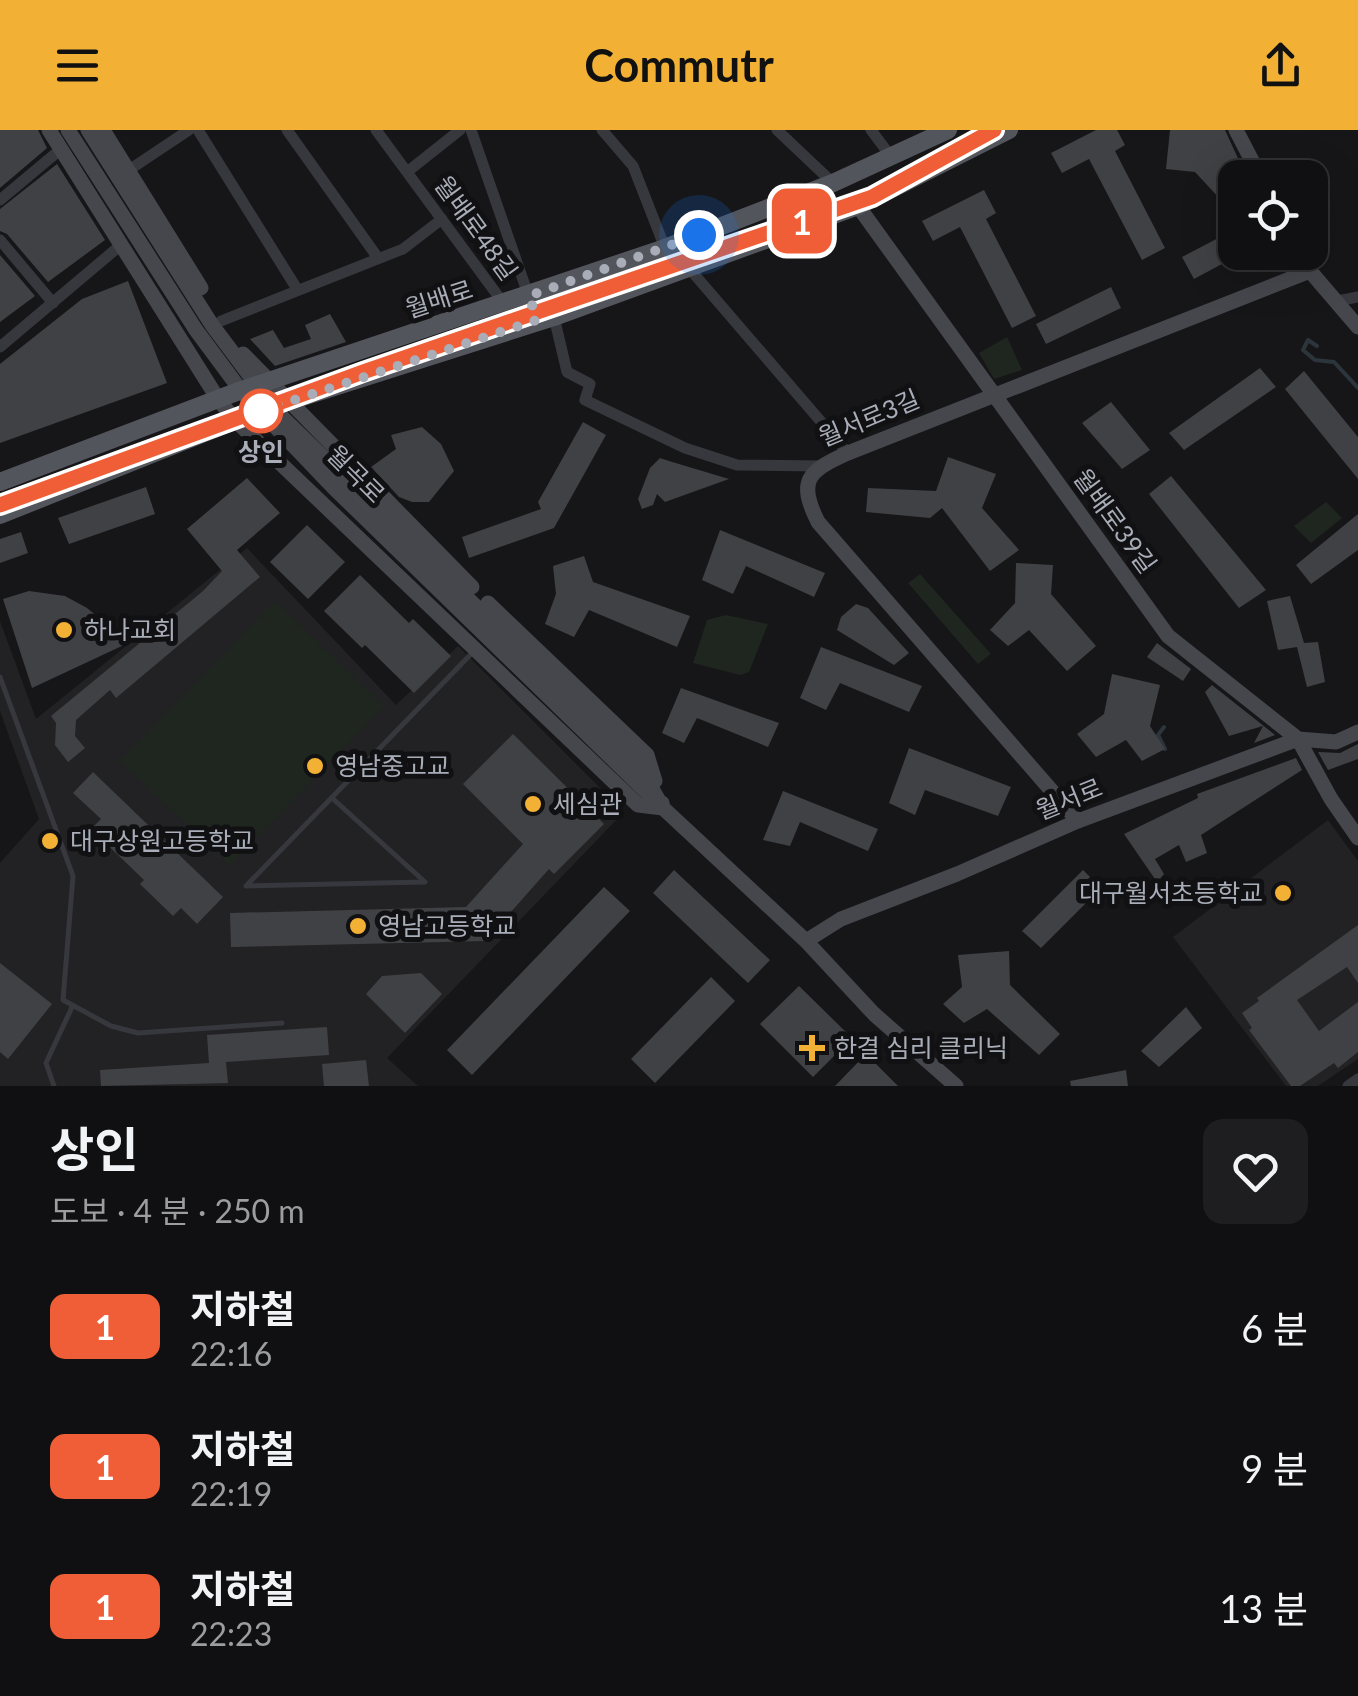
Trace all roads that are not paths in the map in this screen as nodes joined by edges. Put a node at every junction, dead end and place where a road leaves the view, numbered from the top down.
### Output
1 (49, 130) edge
2 (68, 130) edge
3 (88, 130) edge
4 (102, 130) edge
5 (189, 130) edge
6 (198, 130) edge
7 (287, 130) edge
8 (376, 130) edge
9 (460, 130) edge
10 (472, 130) edge
11 (602, 130) edge
12 (778, 130) edge
13 (871, 130) edge
14 (948, 130) edge
15 (1009, 130) edge
16 (1236, 130) edge
17 (61, 150) junction
18 (892, 158) junction
19 (1252, 160) edge
20 (129, 170) junction
21 (407, 172) junction
22 (834, 183) junction
23 (0, 200) edge
24 (858, 206) junction
25 (442, 219) junction
26 (0, 240) edge
27 (122, 244) junction
28 (665, 248) junction
29 (378, 258) junction
30 (688, 267) junction
31 (1310, 271) joint
32 (297, 290) junction
33 (529, 296) junction
34 (1358, 298) edge
35 (1337, 302) junction
36 (53, 303) junction
37 (504, 304) junction
38 (546, 318) junction
39 (221, 321) junction
40 (1358, 327) edge
41 (0, 347) edge
42 (268, 382) junction
43 (991, 395) junction
44 (218, 399) junction
45 (287, 402) junction
46 (235, 420) junction
47 (848, 453) junction
48 (818, 466) junction
49 (0, 482) edge
50 (0, 515) edge
51 (485, 625) junction
52 (476, 649) junction
53 (0, 677) edge
54 (1358, 732) edge
55 (1298, 739) junction
56 (332, 798) junction
57 (664, 808) junction
58 (1078, 821) junction
59 (1358, 838) edge
60 (806, 941) junction
61 (74, 1005) junction
62 (282, 1023) dead end
63 (1358, 1080) edge
64 (54, 1086) edge
65 (956, 1086) edge
66 (1348, 1086) edge

1 - 17 main road
2 - 51 main road, 월곡로
3 - 51 main road, 월곡로
4 - 20 main road
5 - 20 street
6 - 32 street
7 - 29 street
8 - 21 street, 월배로48길
9 - 21 street
10 - 33 street
11 - 28 street
12 - 22 street
13 - 18 street
14 - 18 main road, 월배로
15 - 24 main road, 월배로
16 - 19 main road
17 - 23 street
17 - 27 main road
18 - 22 main road, 월배로
20 - 39 main road
21 - 25 street, 월배로48길
22 - 28 main road, 월배로
24 - 30 main road, 월배로
24 - 43 main road, 월배로39길
25 - 29 street
25 - 37 street, 월배로48길
26 - 36 street
27 - 36 street
27 - 44 main road
28 - 33 main road, 월배로
29 - 32 street
30 - 38 main road, 월배로
30 - 47 street
31 - 35 main road
31 - 43 main road, 월서로3길
32 - 39 street
33 - 37 main road, 월배로
33 - 38 street
34 - 35 street
35 - 40 main road
36 - 41 street
37 - 42 main road, 월배로
38 - 45 main road, 월배로
38 - 48 street
39 - 42 main road
42 - 44 main road, 월배로
42 - 45 main road
43 - 47 main road, 월서로3길
43 - 55 main road, 월배로39길
44 - 46 main road
44 - 49 main road, 월배로
45 - 46 main road, 월배로
45 - 57 main road
46 - 50 main road, 월배로
46 - 52 main road
47 - 48 main road, 월서로3길
48 - 58 main road, 월서로3길
51 - 57 main road, 월곡로
52 - 56 lane
52 - 57 main road
53 - 61 lane
54 - 55 main road, 월서로
55 - 58 main road, 월서로
55 - 59 main road, 월배로39길
56 - 56 lane
57 - 60 main road, 월곡로
58 - 60 main road, 월서로
60 - 65 main road, 월곡로
61 - 62 lane
61 - 64 lane
63 - 66 street

